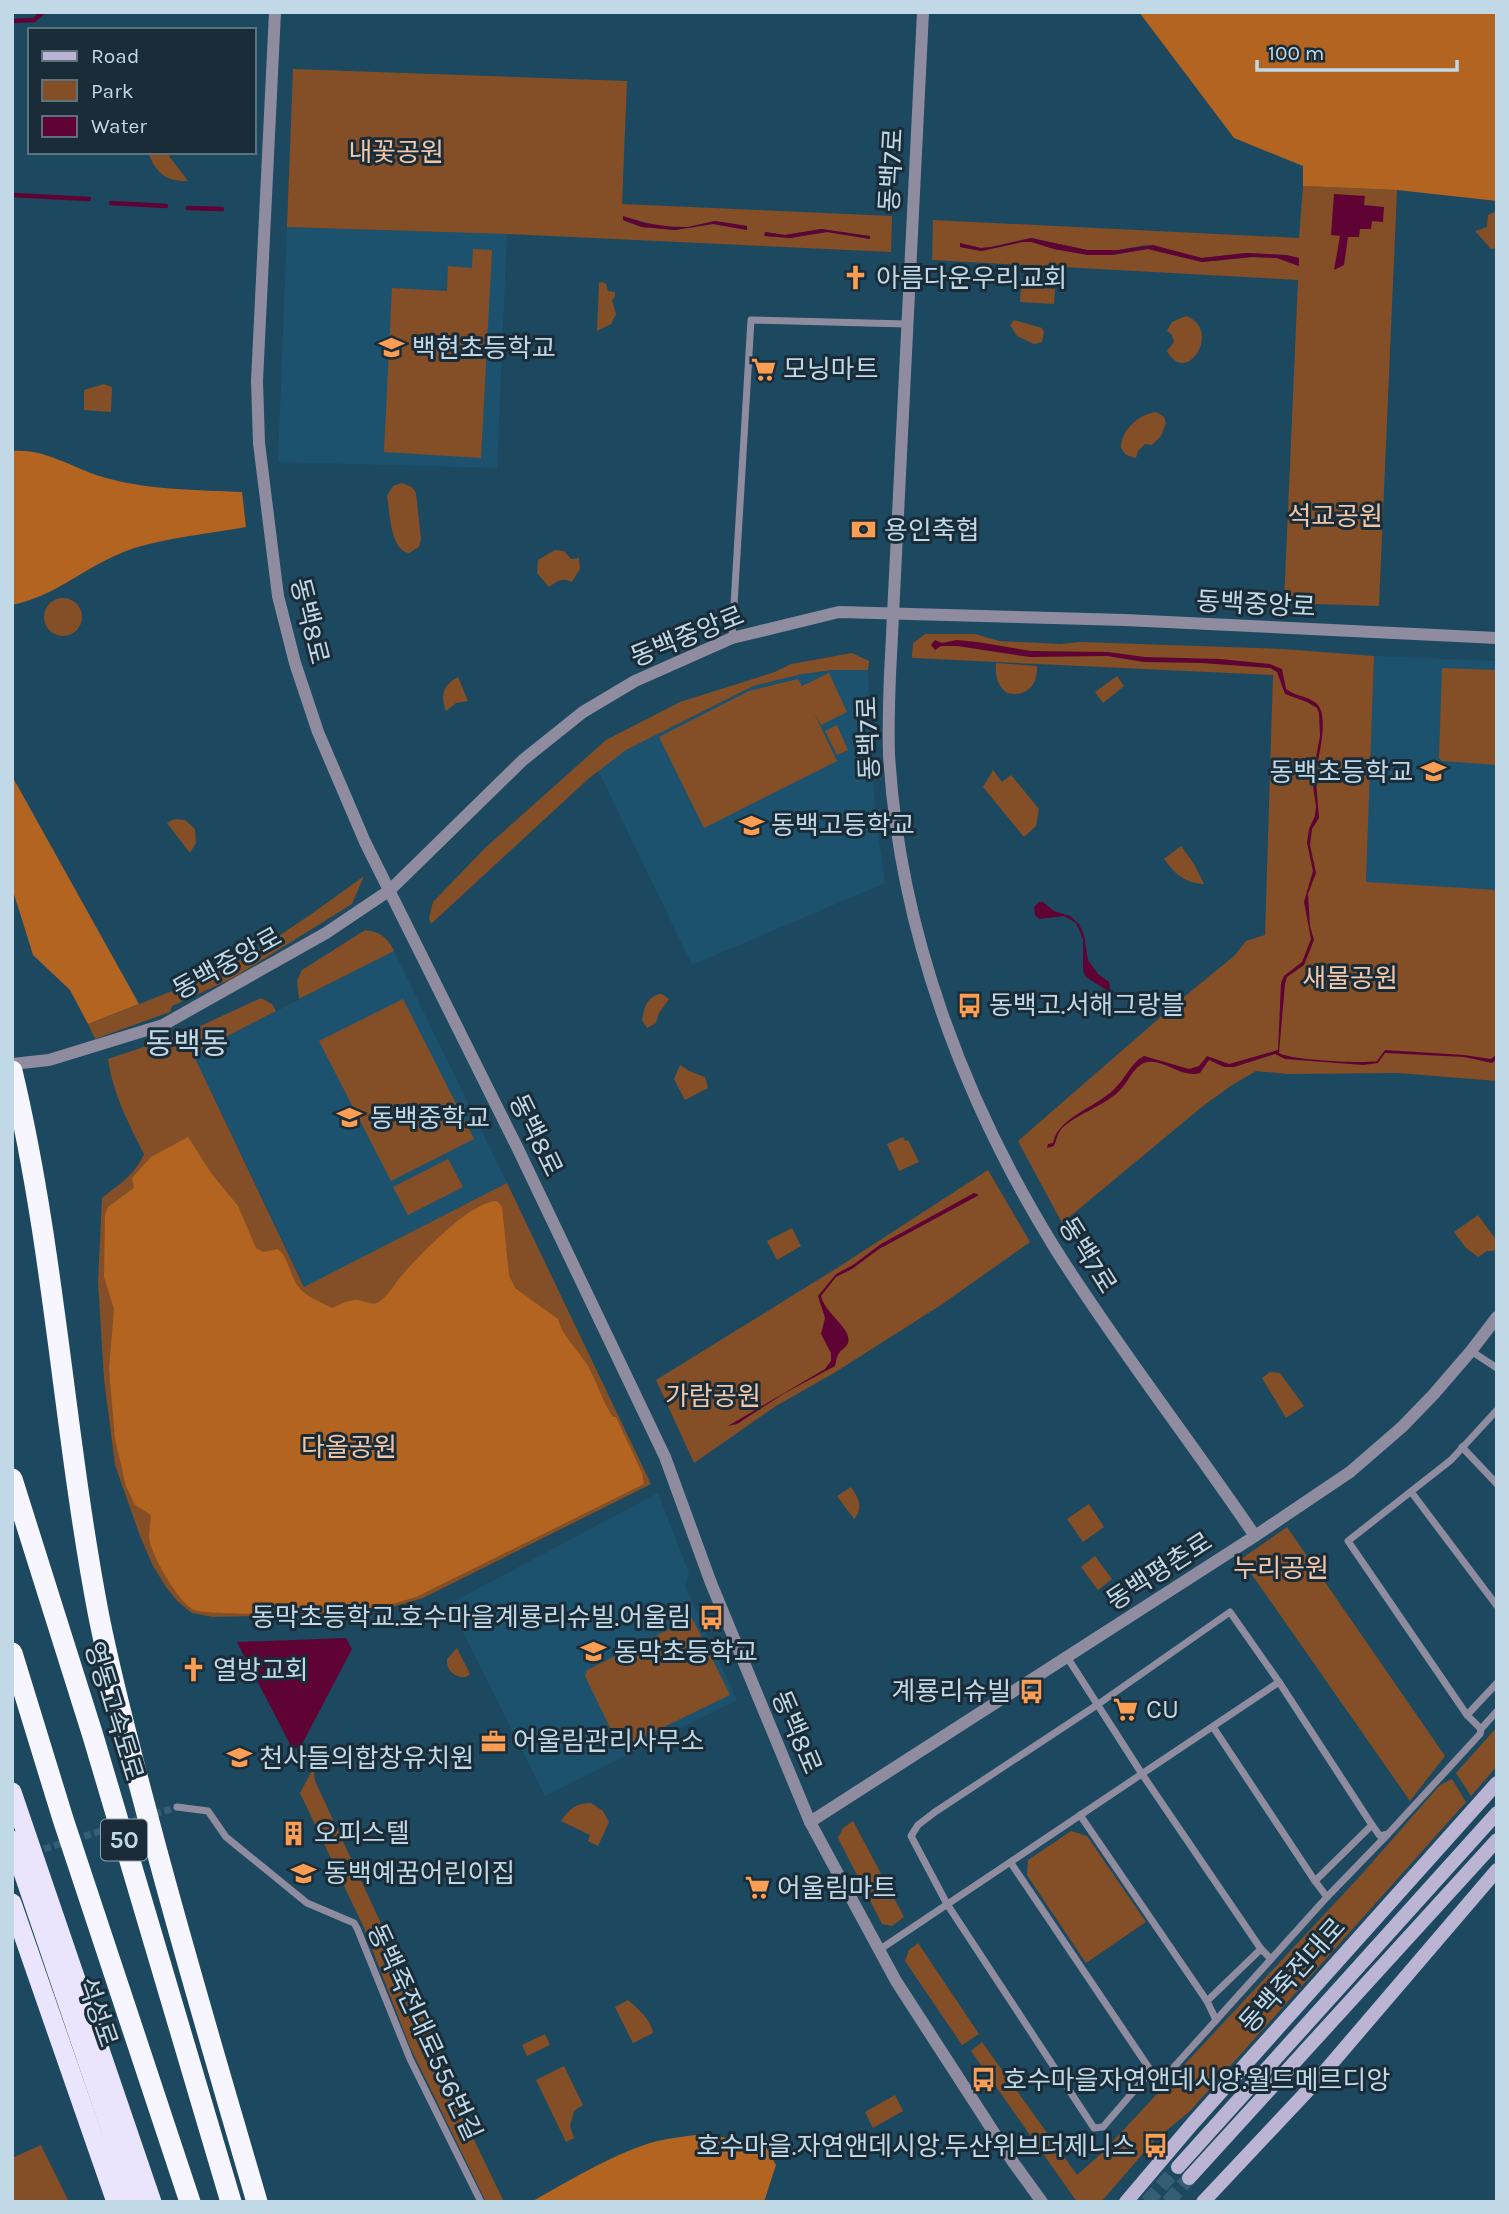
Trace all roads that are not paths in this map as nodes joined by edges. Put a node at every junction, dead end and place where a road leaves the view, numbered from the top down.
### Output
1 (275, 12) edge
2 (923, 12) edge
3 (906, 324) junction
4 (893, 614) junction
5 (732, 638) junction
6 (1497, 638) edge
7 (390, 890) junction
8 (12, 1064) edge
9 (12, 1071) edge
10 (1497, 1317) edge
11 (1471, 1351) junction
12 (1497, 1368) edge
13 (1497, 1410) edge
14 (1462, 1447) junction
15 (12, 1479) edge
16 (1497, 1484) edge
17 (1412, 1493) junction
18 (1255, 1536) junction
19 (1497, 1606) edge
20 (12, 1653) edge
21 (1067, 1657) junction
22 (1279, 1682) junction
23 (1497, 1683) edge
24 (1097, 1705) junction
25 (1497, 1711) edge
26 (1467, 1715) junction
27 (1213, 1727) junction
28 (1481, 1729) junction
29 (1142, 1774) junction
30 (1497, 1783) edge
31 (12, 1792) edge
32 (177, 1807) tunnel mouth
33 (1497, 1813) edge
34 (1080, 1815) junction
35 (810, 1822) junction
36 (1373, 1825) junction
37 (1388, 1834) junction
38 (12, 1840) edge
39 (1497, 1840) edge
40 (1011, 1863) junction
41 (1497, 1870) edge
42 (1315, 1881) junction
43 (1327, 1897) junction
44 (12, 1903) edge
45 (947, 1904) junction
46 (1261, 1949) junction
47 (878, 1951) junction
48 (1271, 1959) junction
49 (1207, 2001) junction
50 (1216, 2020) junction
51 (1151, 2071) junction
52 (1178, 2167) tunnel mouth
53 (1149, 2176) junction
54 (1189, 2179) tunnel mouth
55 (116, 2202) edge
56 (135, 2202) edge
57 (152, 2202) edge
58 (190, 2202) edge
59 (231, 2202) edge
60 (257, 2202) edge
61 (481, 2202) edge
62 (1042, 2202) edge
63 (1126, 2202) edge
64 (1143, 2202) edge
65 (1203, 2202) edge

1 - 7 street, 동백8로
2 - 3 street, 동백7로
3 - 4 street, 동백7로
3 - 5 street
4 - 5 street, 동백중앙로
4 - 6 street, 동백중앙로
4 - 18 street, 동백7로
5 - 7 street, 동백중앙로
7 - 8 street, 동백중앙로
7 - 35 street, 동백8로
9 - 60 highway
10 - 11 street, 동백평촌로
11 - 12 street
11 - 18 street, 동백평촌로
13 - 14 street
14 - 16 street
14 - 17 street
15 - 59 highway, 영동고속도로 / 50
17 - 19 street
17 - 26 street
18 - 21 street, 동백평촌로
20 - 58 highway, 50
21 - 24 street
21 - 35 street, 동백평촌로
22 - 24 street
22 - 27 street
22 - 36 street
23 - 26 street
24 - 29 street
24 - 45 street
25 - 28 street
26 - 28 street
27 - 29 street
27 - 42 street
28 - 37 street
29 - 34 street
29 - 46 street
30 - 53 main road, 동백죽전대로
31 - 57 highway
32 - 61 street, 동백죽전대로556번길
33 - 52 main road, 동백죽전대로
34 - 40 street
34 - 49 street
35 - 47 street, 동백8로
36 - 37 street
36 - 42 street
37 - 43 street
38 - 56 highway, 석성로
39 - 54 main road
40 - 45 street
40 - 51 street
41 - 65 main road
42 - 43 street
43 - 48 street
44 - 55 highway, 석성로
45 - 47 street
45 - 51 street
46 - 48 street
46 - 49 street
47 - 62 street, 동백8로
48 - 50 street
49 - 50 street
50 - 51 street
53 - 63 main road, 동백죽전대로
53 - 64 main road

